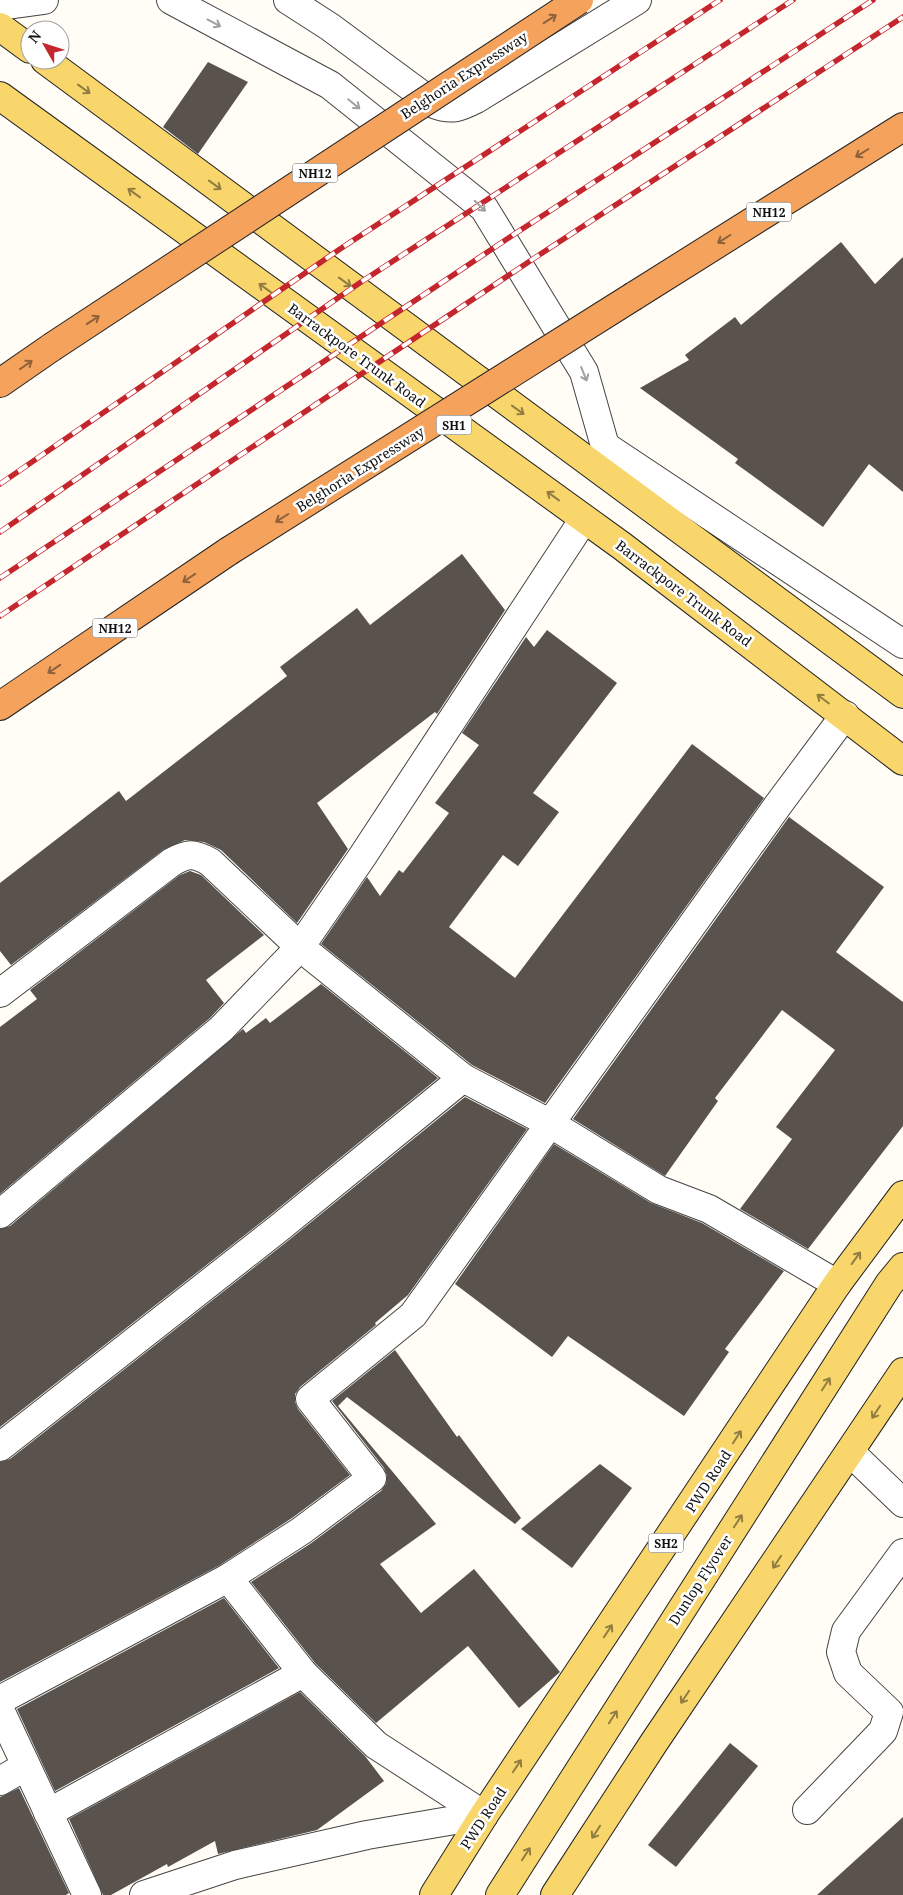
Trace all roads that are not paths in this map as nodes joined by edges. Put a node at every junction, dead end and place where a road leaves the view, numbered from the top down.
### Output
1 (44, 0) edge
2 (171, 0) edge
3 (288, 0) edge
4 (578, 0) edge
5 (637, 0) edge
6 (0, 6) edge
7 (0, 27) edge
8 (20, 42) edge
9 (59, 70) edge
10 (0, 96) edge
11 (903, 127) edge
12 (0, 383) edge
13 (584, 519) junction
14 (903, 644) edge
15 (903, 694) edge
16 (0, 706) edge
17 (844, 715) junction
18 (903, 761) edge
19 (300, 947) junction
20 (0, 993) edge
21 (463, 1078) junction
22 (551, 1124) junction
23 (903, 1195) edge
24 (0, 1214) edge
25 (903, 1267) edge
26 (837, 1284) junction
27 (903, 1372) edge
28 (0, 1447) edge
29 (850, 1452) junction
30 (903, 1503) edge
31 (903, 1553) edge
32 (228, 1578) junction
33 (303, 1672) junction
34 (0, 1700) edge
35 (0, 1710) edge
36 (26, 1766) junction
37 (0, 1781) edge
38 (807, 1810) dead end
39 (48, 1813) junction
40 (484, 1815) junction
41 (87, 1895) edge
42 (144, 1895) edge
43 (434, 1895) edge
44 (500, 1895) edge
45 (555, 1895) edge

1 - 6 street
2 -> 14 street
3 - 5 street
12 -> 4 highway, Belghoria Expressway / NH12, bridge
7 - 8 main road
9 -> 15 main road
13 -> 10 main road, Barrackpore Trunk Road / SH1
11 -> 16 highway, Belghoria Expressway / NH12, bridge
17 -> 13 main road, Barrackpore Trunk Road / SH1
13 - 19 street
17 - 18 main road, Barrackpore Trunk Road / SH1
17 - 22 street
19 - 20 street
19 - 21 street
19 - 24 street
21 - 22 street
21 - 28 street
22 - 26 street
22 - 32 street
26 -> 23 main road, PWD Road / SH2
44 -> 25 main road, Dunlop Flyover
40 -> 26 main road, PWD Road / SH2
27 -> 29 main road
29 - 30 street
29 -> 45 main road
31 - 38 street
32 - 33 street
32 - 34 street
33 - 39 street
33 - 40 street
35 - 36 street
36 - 37 street
36 - 39 street
39 - 41 street
40 - 42 street
40 - 43 main road, PWD Road / SH2

